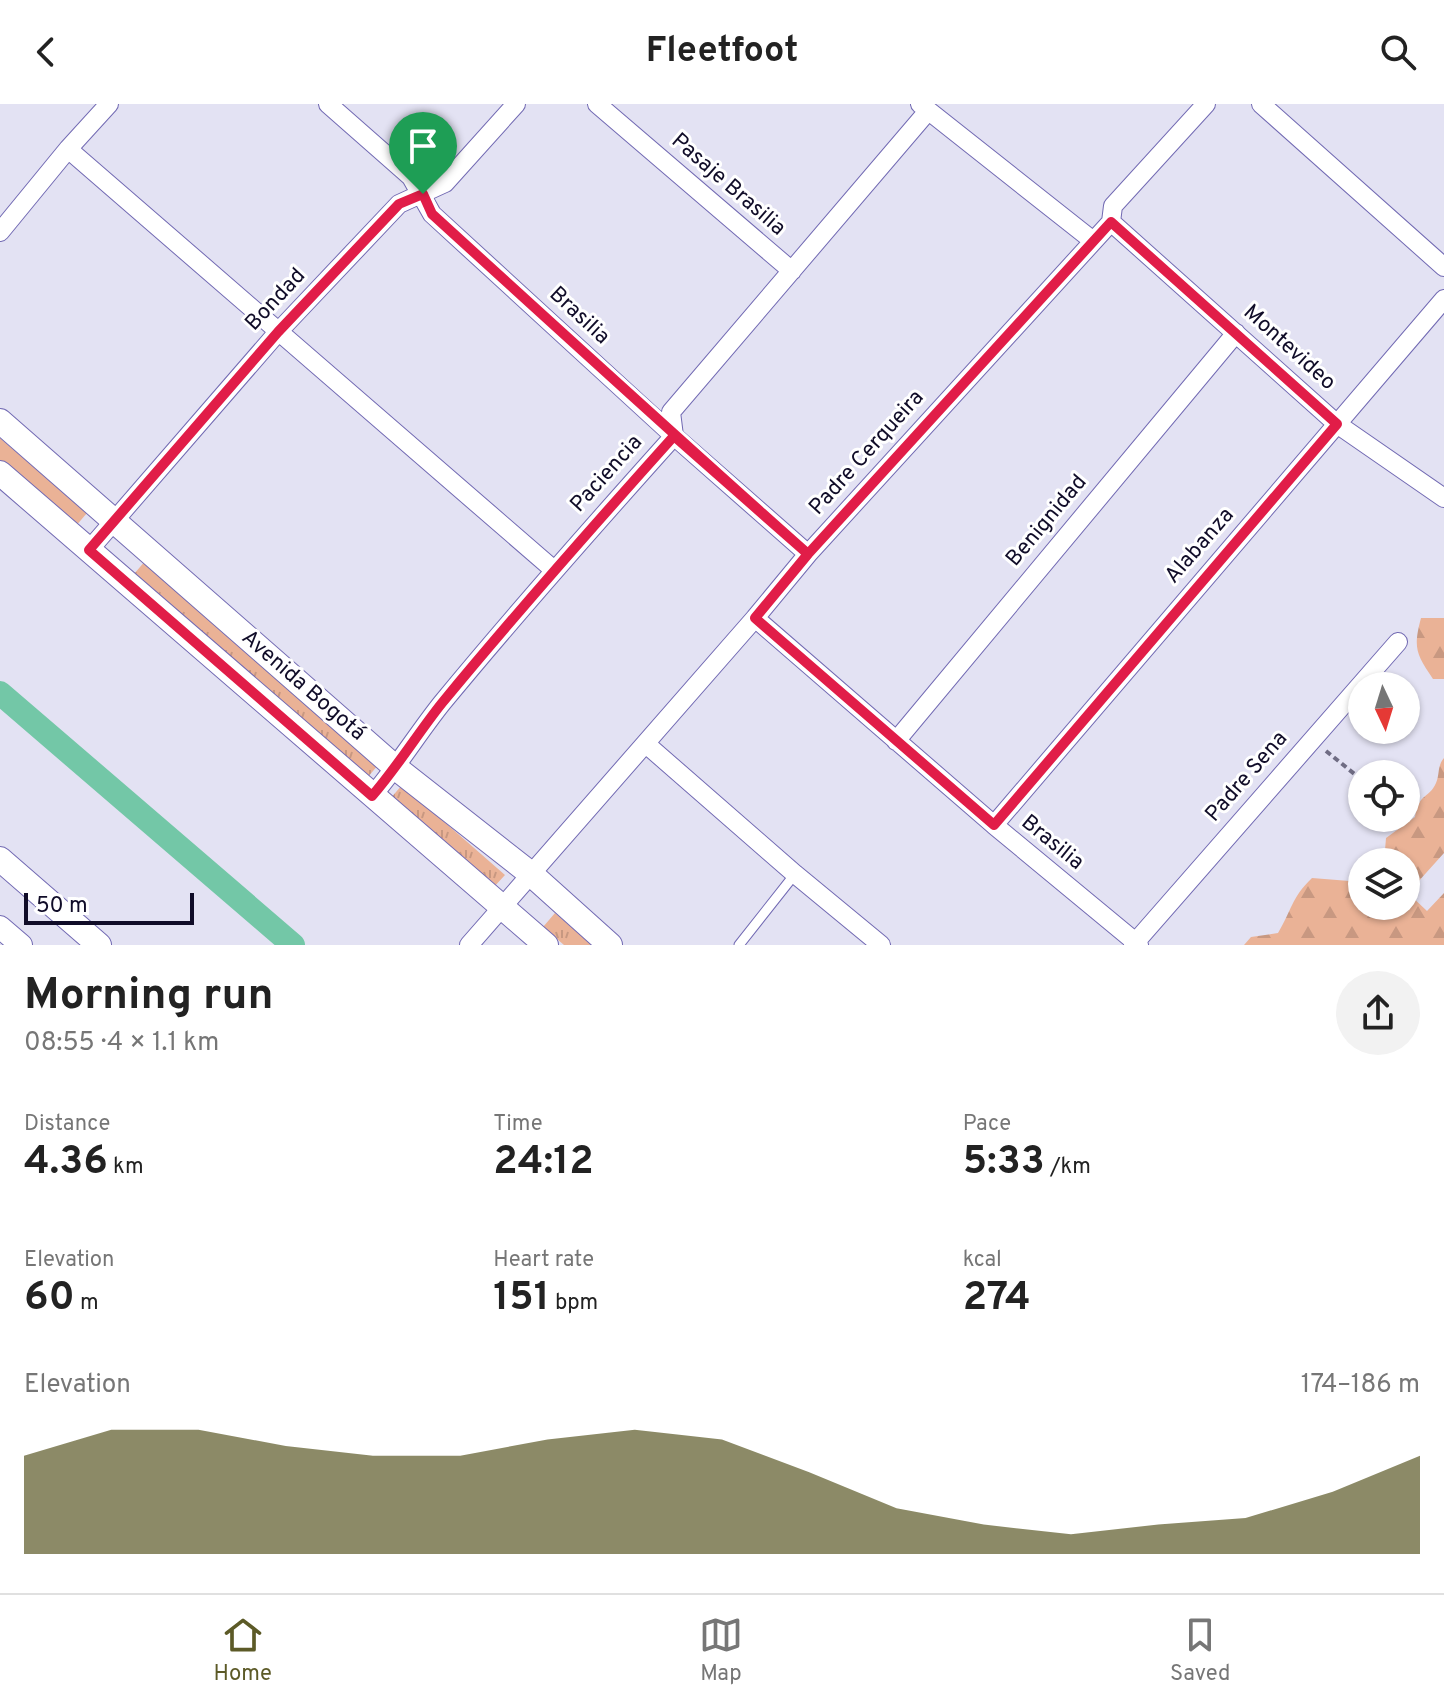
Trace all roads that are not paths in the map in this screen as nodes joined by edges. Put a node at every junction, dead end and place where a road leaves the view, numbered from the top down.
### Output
1 (109, 104) edge
2 (328, 104) edge
3 (516, 104) edge
4 (597, 104) edge
5 (1206, 104) edge
6 (1261, 104) edge
7 (924, 108) edge
8 (68, 149) junction
9 (423, 194) junction
10 (1111, 222) junction
11 (0, 232) edge
12 (1092, 240) junction
13 (1444, 267) edge
14 (792, 271) junction
15 (1444, 299) edge
16 (278, 332) junction
17 (1236, 333) junction
18 (0, 421) edge
19 (1337, 424) junction
20 (674, 436) junction
21 (0, 473) edge
22 (1444, 498) edge
23 (115, 521) junction
24 (89, 550) junction
25 (808, 554) junction
26 (554, 570) junction
27 (755, 618) junction
28 (1398, 642) dead end
29 (896, 741) junction
30 (646, 744) junction
31 (396, 768) junction
32 (372, 796) junction
33 (994, 825) junction
34 (0, 859) edge
35 (531, 874) junction
36 (795, 874) junction
37 (502, 908) junction
38 (0, 927) edge
39 (1136, 944) edge
40 (21, 945) edge
41 (99, 945) edge
42 (469, 945) edge
43 (546, 945) edge
44 (610, 945) edge
45 (739, 945) edge
46 (881, 945) edge

1 - 8 street
2 - 9 street, Brasilia
3 - 9 street, Bondad
4 - 14 street, Pasaje Brasilia
5 - 10 street, Padre Cerqueira
6 - 13 street
7 - 12 street
7 - 14 street, Paciencia
8 - 11 street
8 - 16 street
9 - 16 street, Bondad
9 - 20 street, Brasilia
10 - 12 street, Padre Cerqueira
10 - 17 street, Montevideo
12 - 25 street, Padre Cerqueira
14 - 20 street, Paciencia
15 - 19 street, Alabanza
16 - 23 street, Bondad
16 - 26 street
17 - 19 street, Montevideo
17 - 29 street, Benignidad
18 - 23 main road, Avenida Bogotá
19 - 22 street, Montevideo
19 - 33 street, Alabanza
20 - 25 street, Brasilia
20 - 26 street, Paciencia
21 - 24 main road, Avenida Bogotá
23 - 24 street, Bondad
23 - 31 main road, Avenida Bogotá
24 - 32 main road, Avenida Bogotá
25 - 27 street, Padre Cerqueira
26 - 31 street, Paciencia
27 - 29 street, Brasilia
27 - 30 street, Padre Cerqueira
28 - 39 street, Padre Sena
29 - 33 street, Brasilia
30 - 35 street, Padre Cerqueira
30 - 36 street
31 - 32 street, Paciencia
31 - 35 main road, Avenida Bogotá
32 - 37 main road, Avenida Bogotá
33 - 39 street, Brasilia
34 - 41 main road
35 - 37 street, Padre Cerqueira
35 - 44 main road, Avenida Bogotá
36 - 45 lane
36 - 46 street
37 - 42 street, Padre Cerqueira
37 - 43 main road, Avenida Bogotá
38 - 40 street

